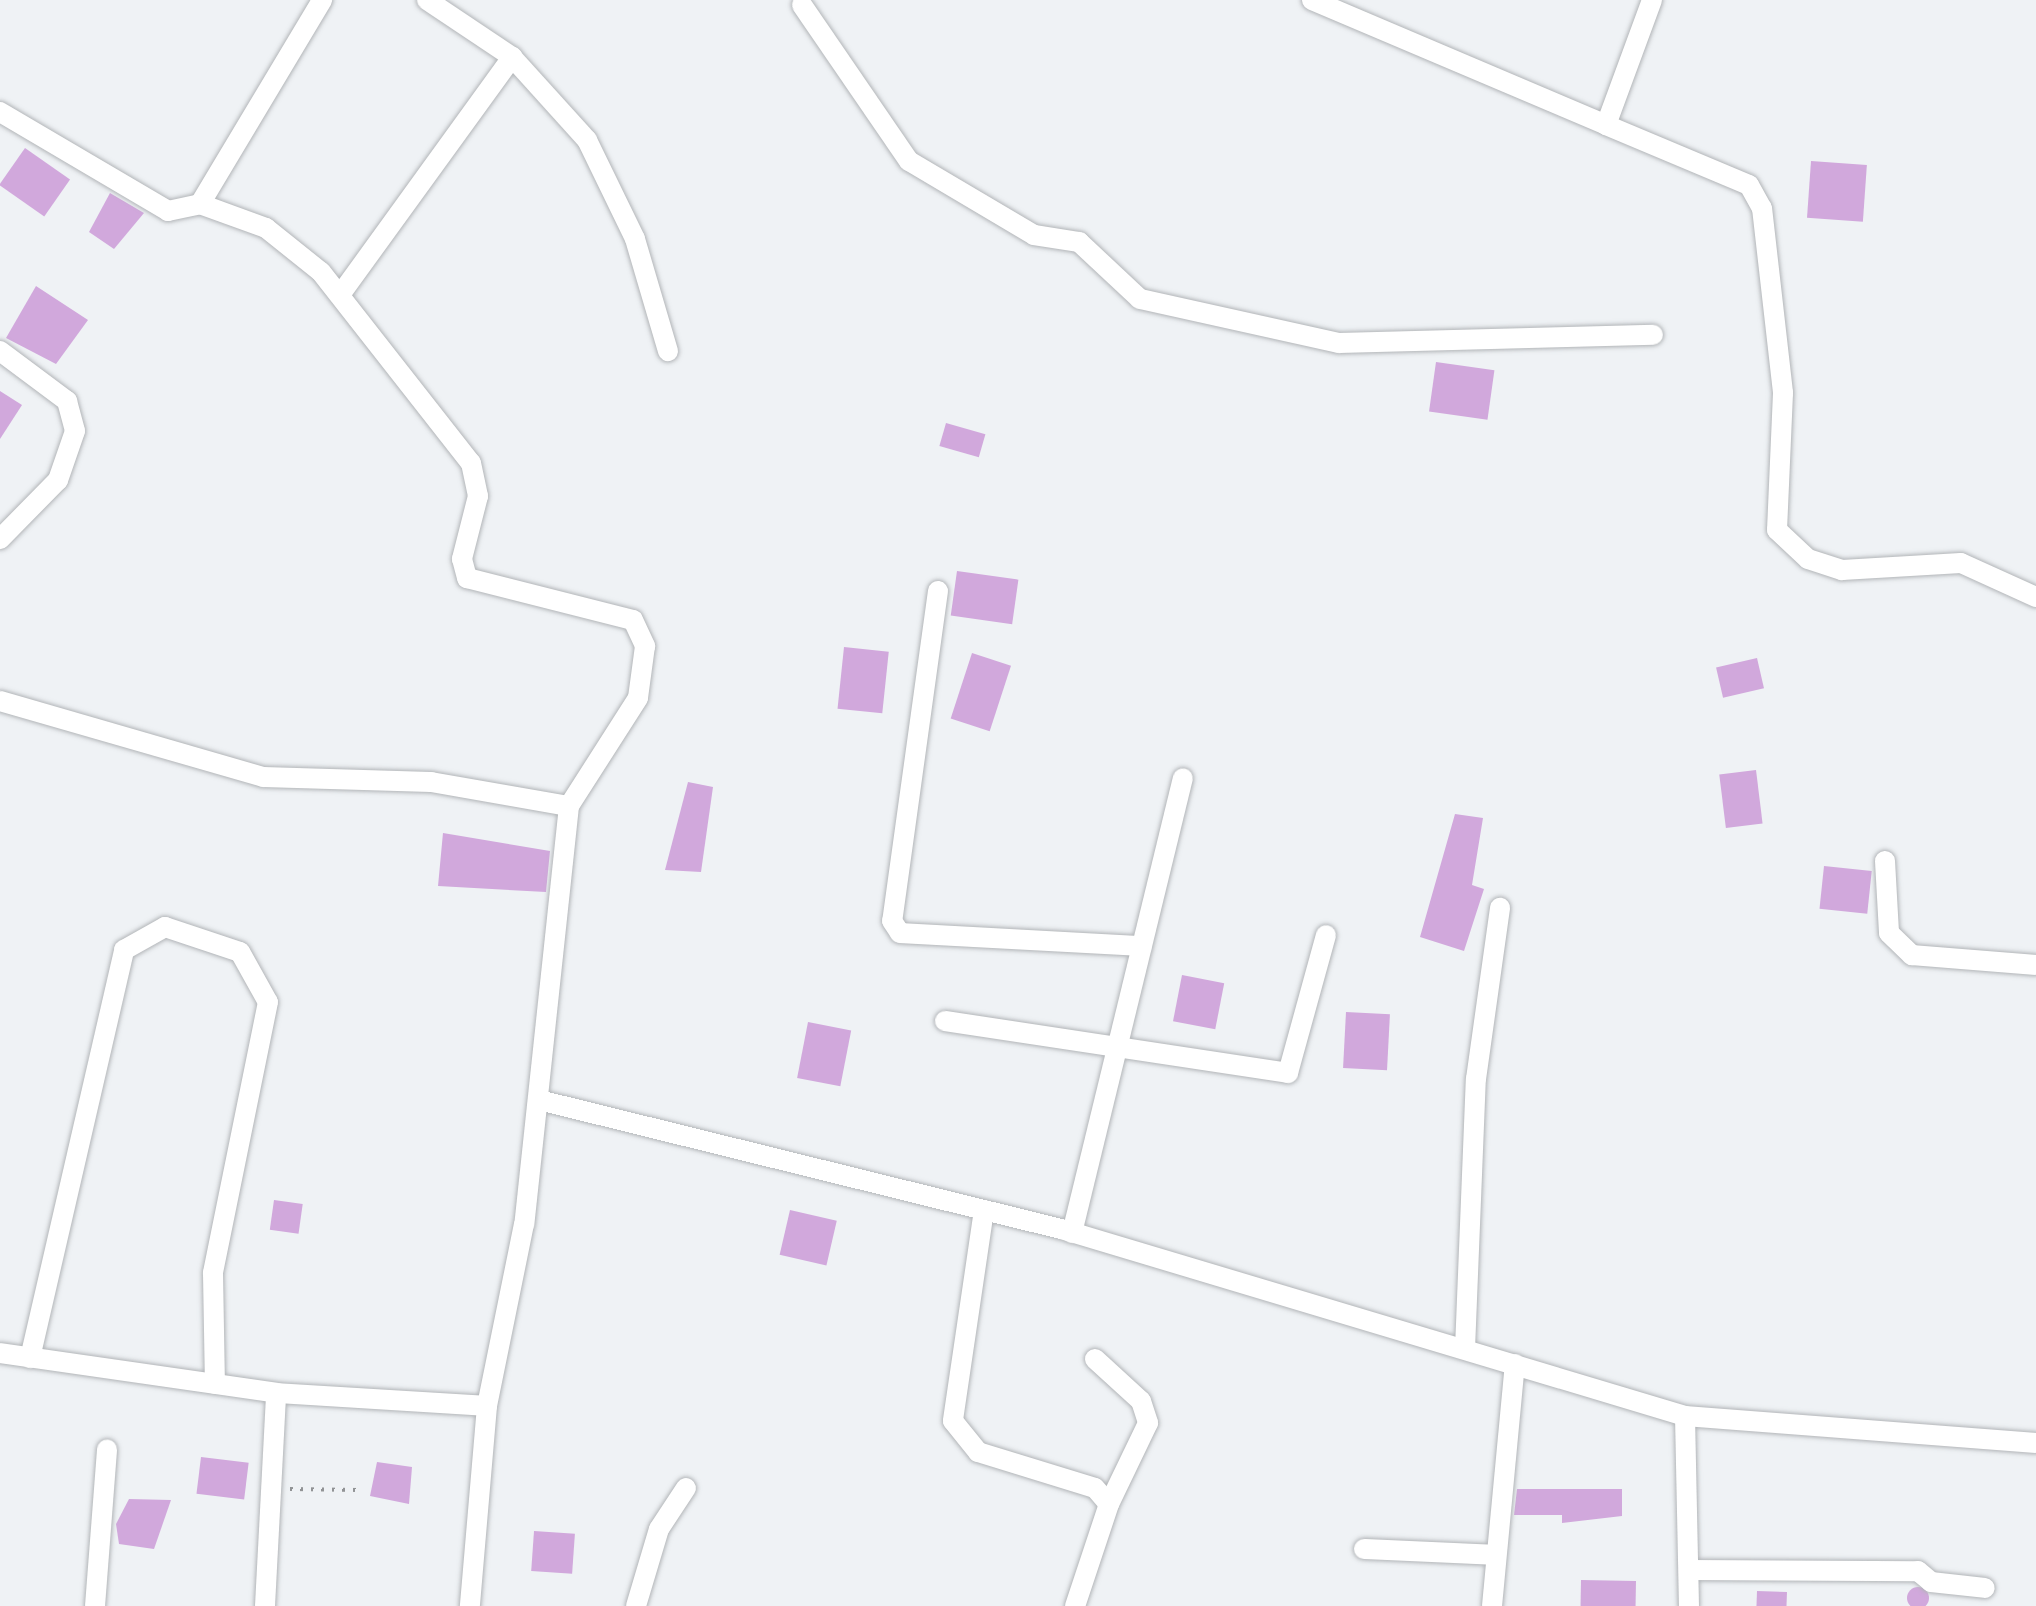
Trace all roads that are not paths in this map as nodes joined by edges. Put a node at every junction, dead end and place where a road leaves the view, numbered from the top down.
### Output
1 (322, 0) edge
2 (427, 0) edge
3 (1312, 0) edge
4 (1652, 0) edge
5 (803, 2) edge
6 (512, 57) junction
7 (0, 112) edge
8 (1606, 124) junction
9 (200, 204) junction
10 (340, 295) junction
11 (1653, 335) dead end
12 (0, 351) edge
13 (668, 351) dead end
14 (0, 540) edge
15 (938, 591) dead end
16 (2036, 598) edge
17 (0, 702) edge
18 (1183, 778) dead end
19 (569, 806) junction
20 (1885, 862) dead end
21 (1500, 908) dead end
22 (1326, 935) dead end
23 (1142, 946) junction
24 (2036, 965) edge
25 (945, 1021) dead end
26 (1118, 1042) junction
27 (539, 1100) junction
28 (984, 1210) junction
29 (1072, 1232) junction
30 (1464, 1349) junction
31 (0, 1352) edge
32 (30, 1358) junction
33 (1095, 1359) dead end
34 (1516, 1364) junction
35 (215, 1384) junction
36 (276, 1393) junction
37 (488, 1406) junction
38 (1684, 1416) junction
39 (2036, 1444) edge
40 (106, 1449) dead end
41 (686, 1488) dead end
42 (1109, 1504) junction
43 (1364, 1550) dead end
44 (1494, 1555) junction
45 (1688, 1570) junction
46 (1985, 1588) dead end
47 (95, 1606) edge
48 (265, 1606) edge
49 (470, 1606) edge
50 (636, 1606) edge
51 (1076, 1606) edge
52 (1492, 1606) edge
53 (1689, 1606) edge

1 - 9 street
2 - 6 street
3 - 8 street
4 - 8 street
5 - 11 street
6 - 10 street
6 - 13 street
7 - 9 street
8 - 16 street
9 - 10 street
10 - 19 street
12 - 14 street
15 - 23 street
17 - 19 street
18 - 23 street
19 - 27 street
20 - 24 street
21 - 30 street
22 - 26 street
23 - 26 street
25 - 26 street
26 - 29 street
27 - 28 street
27 - 37 street
28 - 29 street
28 - 42 street
29 - 30 street
30 - 34 street
31 - 32 street
32 - 35 street
32 - 35 street
33 - 42 street
34 - 38 street
34 - 44 street
35 - 36 street
36 - 37 street
36 - 48 street
37 - 49 street
38 - 39 street
38 - 45 street
40 - 47 street
41 - 50 street
42 - 51 street
43 - 44 street
44 - 52 street
45 - 46 street
45 - 53 street

